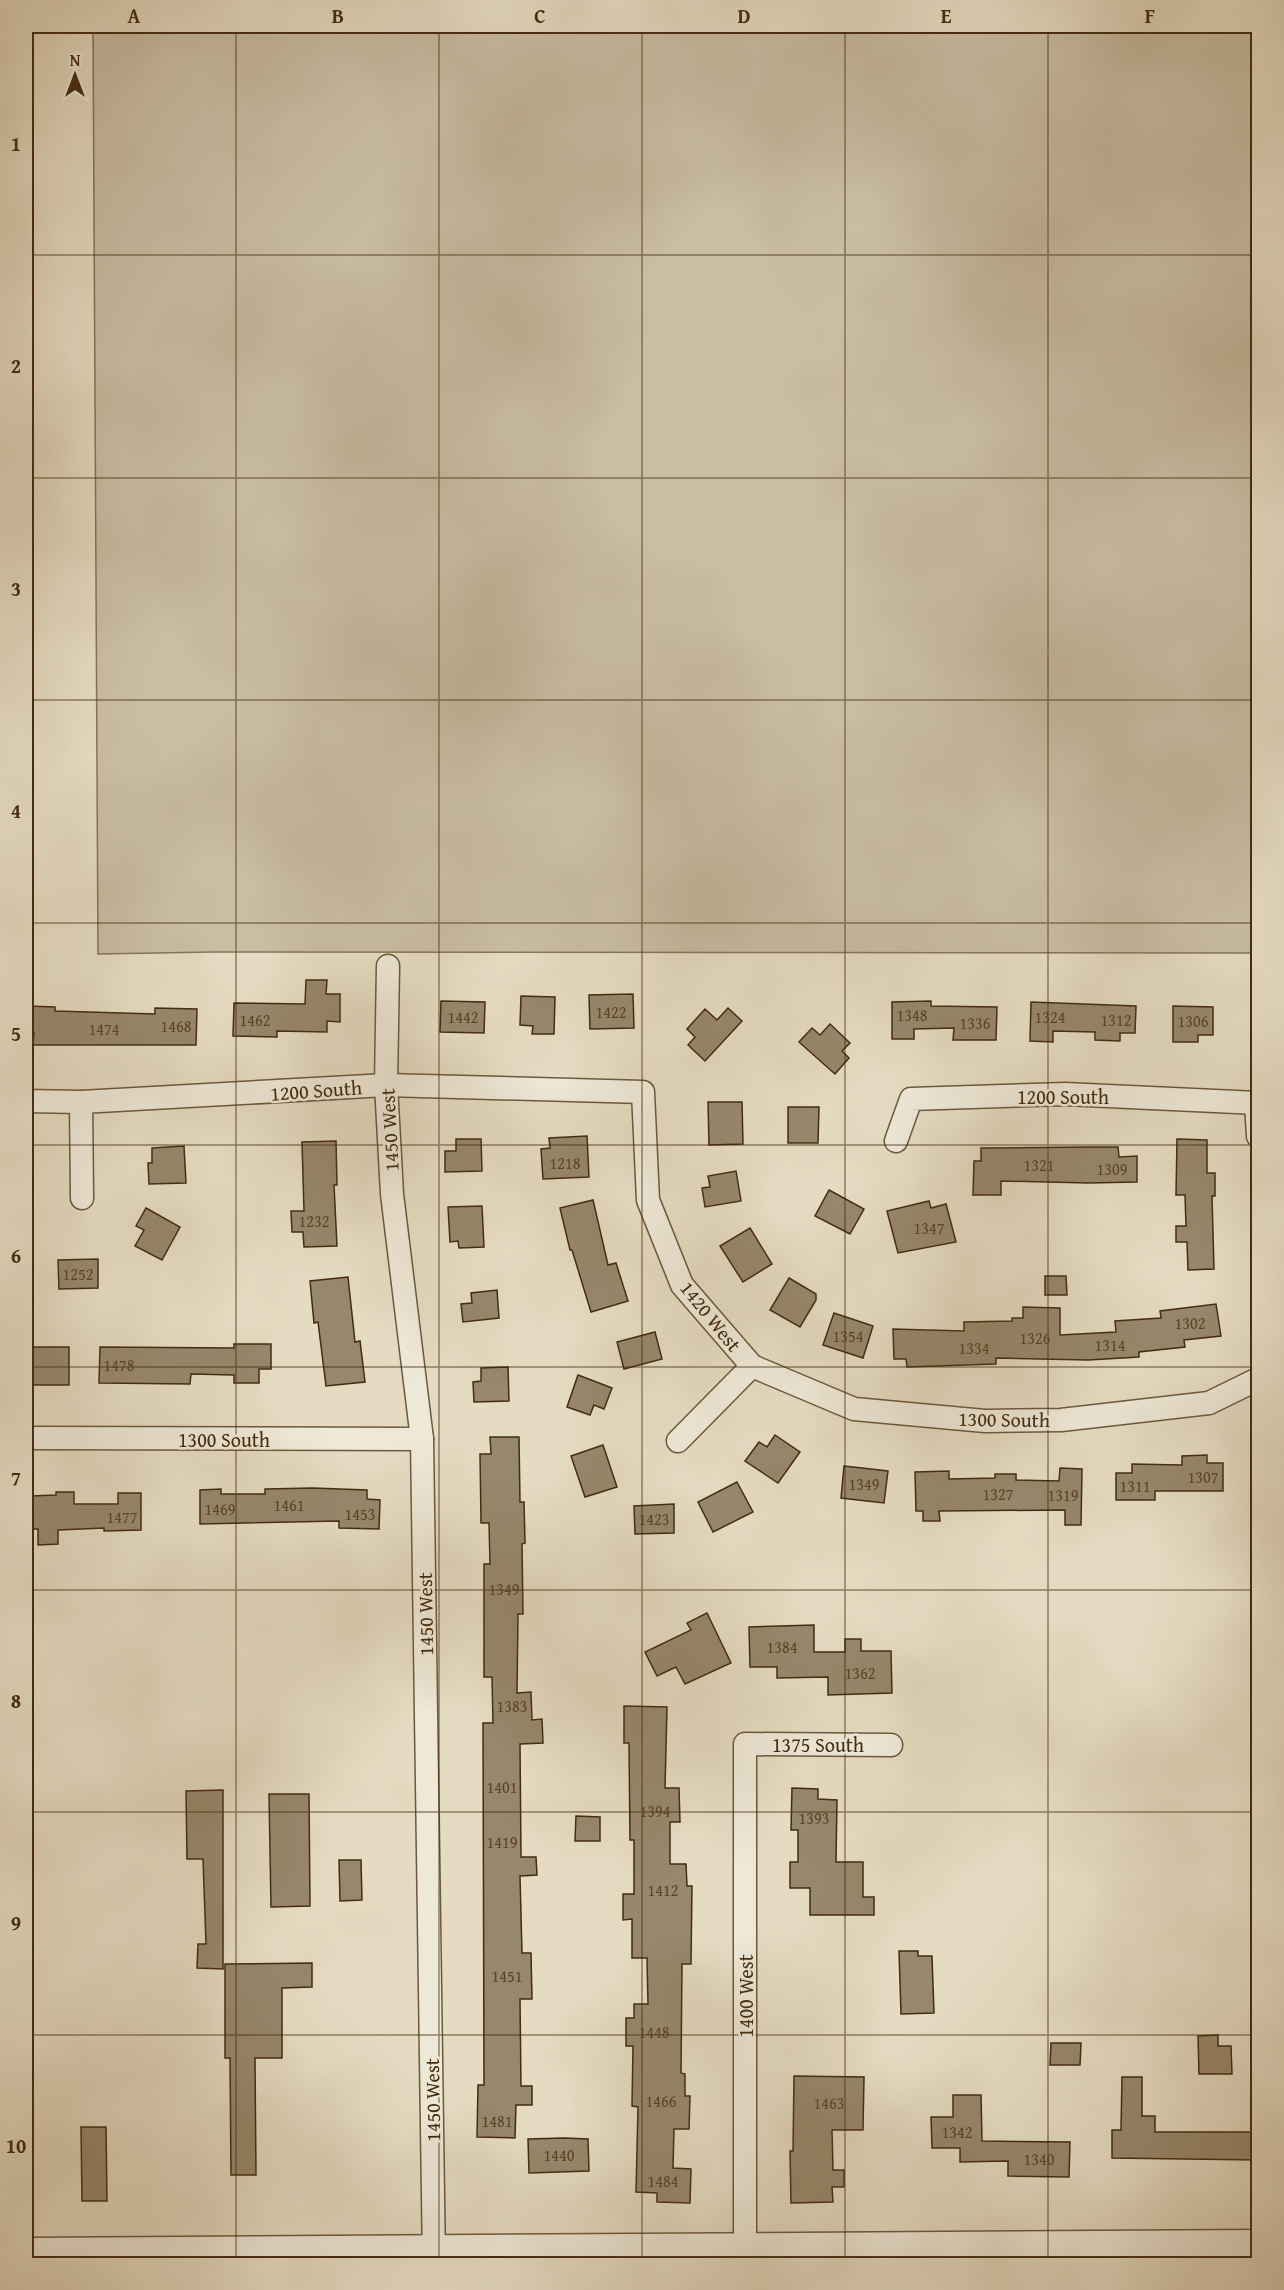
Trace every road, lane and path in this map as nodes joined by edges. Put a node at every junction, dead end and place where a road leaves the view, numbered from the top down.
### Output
1 (388, 966) dead end
2 (386, 1085) junction
3 (642, 1092) joint
4 (26, 1101) edge
5 (81, 1102) junction
6 (1257, 1103) edge
7 (1258, 1136) edge
8 (896, 1141) dead end
9 (82, 1198) dead end
10 (752, 1366) junction
11 (1258, 1379) edge
12 (26, 1438) edge
13 (422, 1439) junction
14 (678, 1441) dead end
15 (745, 1744) joint
16 (891, 1745) dead end
17 (1258, 2244) edge
18 (745, 2248) junction
19 (26, 2252) edge
20 (882, 2255) edge
21 (434, 2257) edge
22 (198, 2258) edge

1 - 2 street, 1450 West
2 - 3 street, 1200 South
2 - 5 street, 1200 South
2 - 13 street, 1450 West
3 - 10 street, 1420 West
4 - 5 street, 1200 South
5 - 9 street
6 - 7 street
6 - 8 street, 1200 South
10 - 11 street, 1300 South
10 - 14 street, 1420 West
12 - 13 street, 1300 South
13 - 21 street, 1450 West
15 - 16 street, 1375 South
15 - 18 street, 1400 West
17 - 20 street
18 - 20 street
18 - 21 street
19 - 22 street
21 - 22 street

